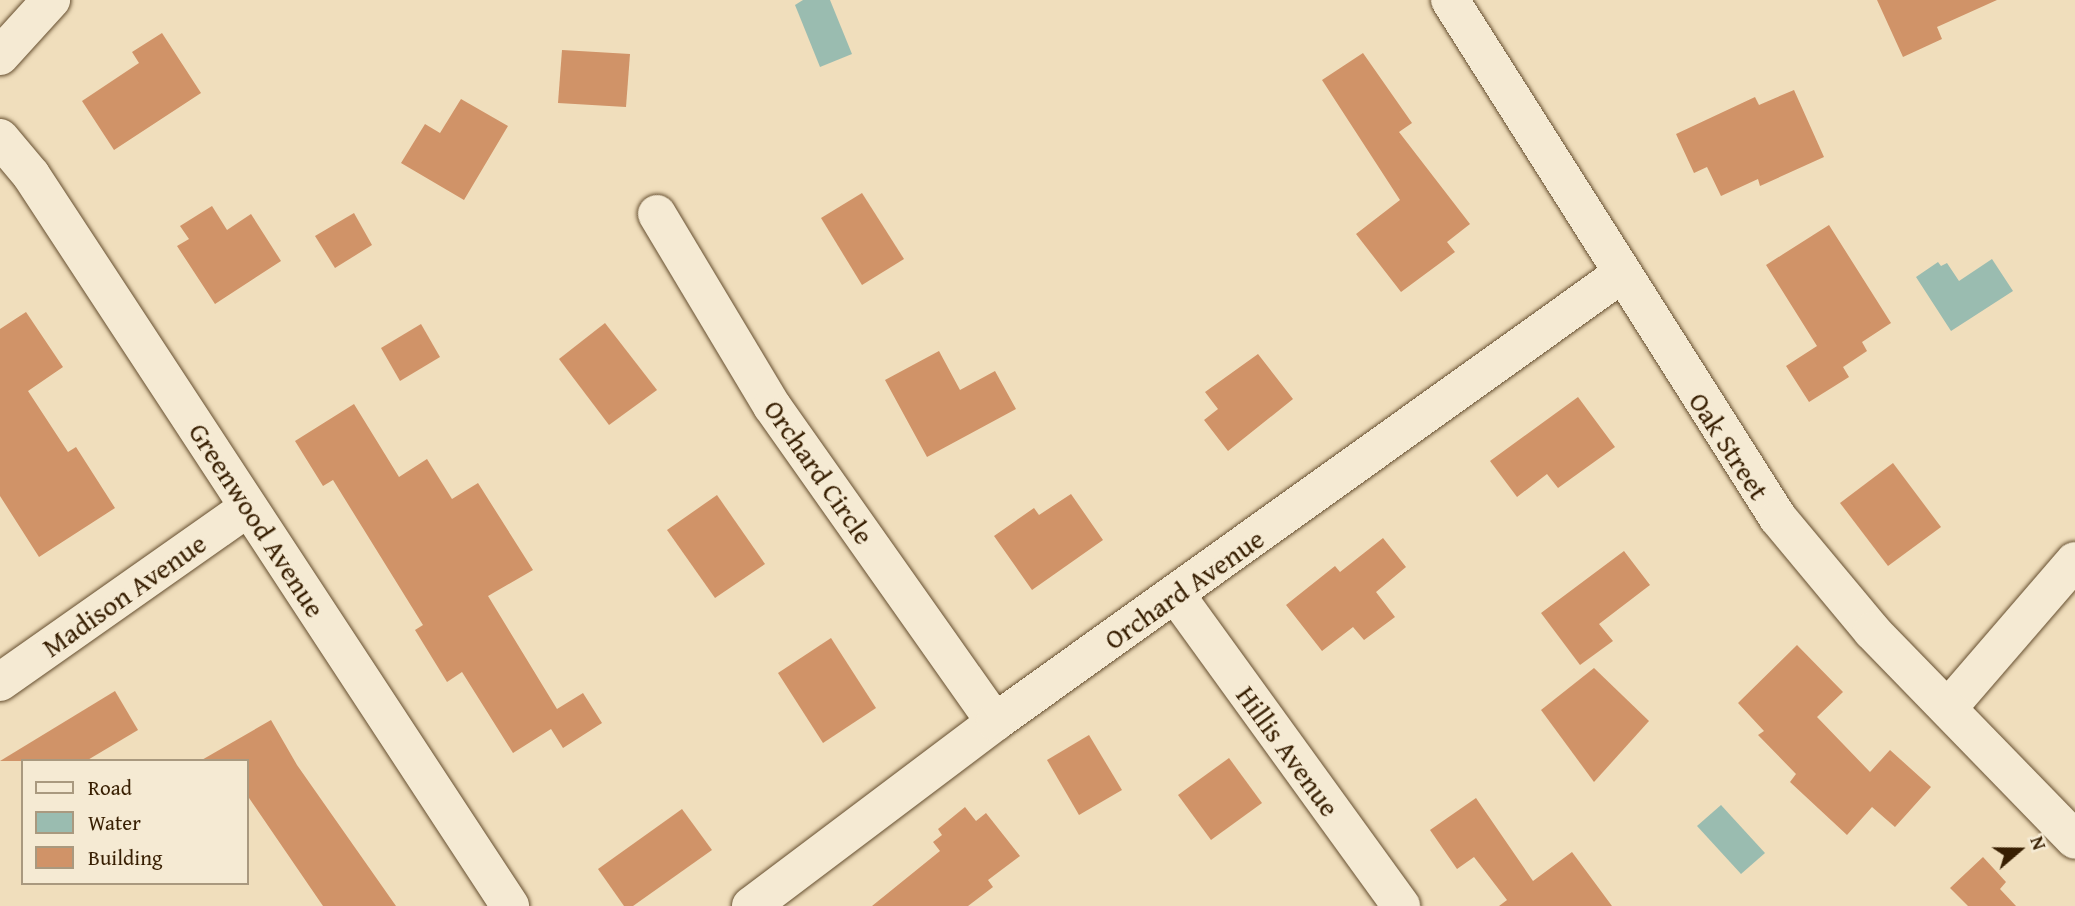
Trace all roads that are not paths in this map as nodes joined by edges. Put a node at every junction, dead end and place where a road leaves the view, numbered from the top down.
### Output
1 (51, 0) edge
2 (1450, 0) edge
3 (0, 56) edge
4 (0, 138) edge
5 (657, 214) dead end
6 (1620, 275) junction
7 (248, 508) junction
8 (2075, 561) edge
9 (1176, 595) junction
10 (0, 682) edge
11 (1948, 708) junction
12 (995, 722) junction
13 (2075, 840) edge
14 (510, 906) edge
15 (751, 906) edge
16 (1401, 906) edge

1 - 3 street
2 - 6 street, Oak Street
4 - 7 street, Greenwood Avenue
5 - 12 street, Orchard Circle
6 - 9 street, Orchard Avenue
6 - 11 street, Oak Street
7 - 10 street, Madison Avenue
7 - 14 street, Greenwood Avenue
8 - 11 street
9 - 12 street, Orchard Avenue
9 - 16 street, Hillis Avenue
11 - 13 street, Oak Street
12 - 15 street, Orchard Avenue

